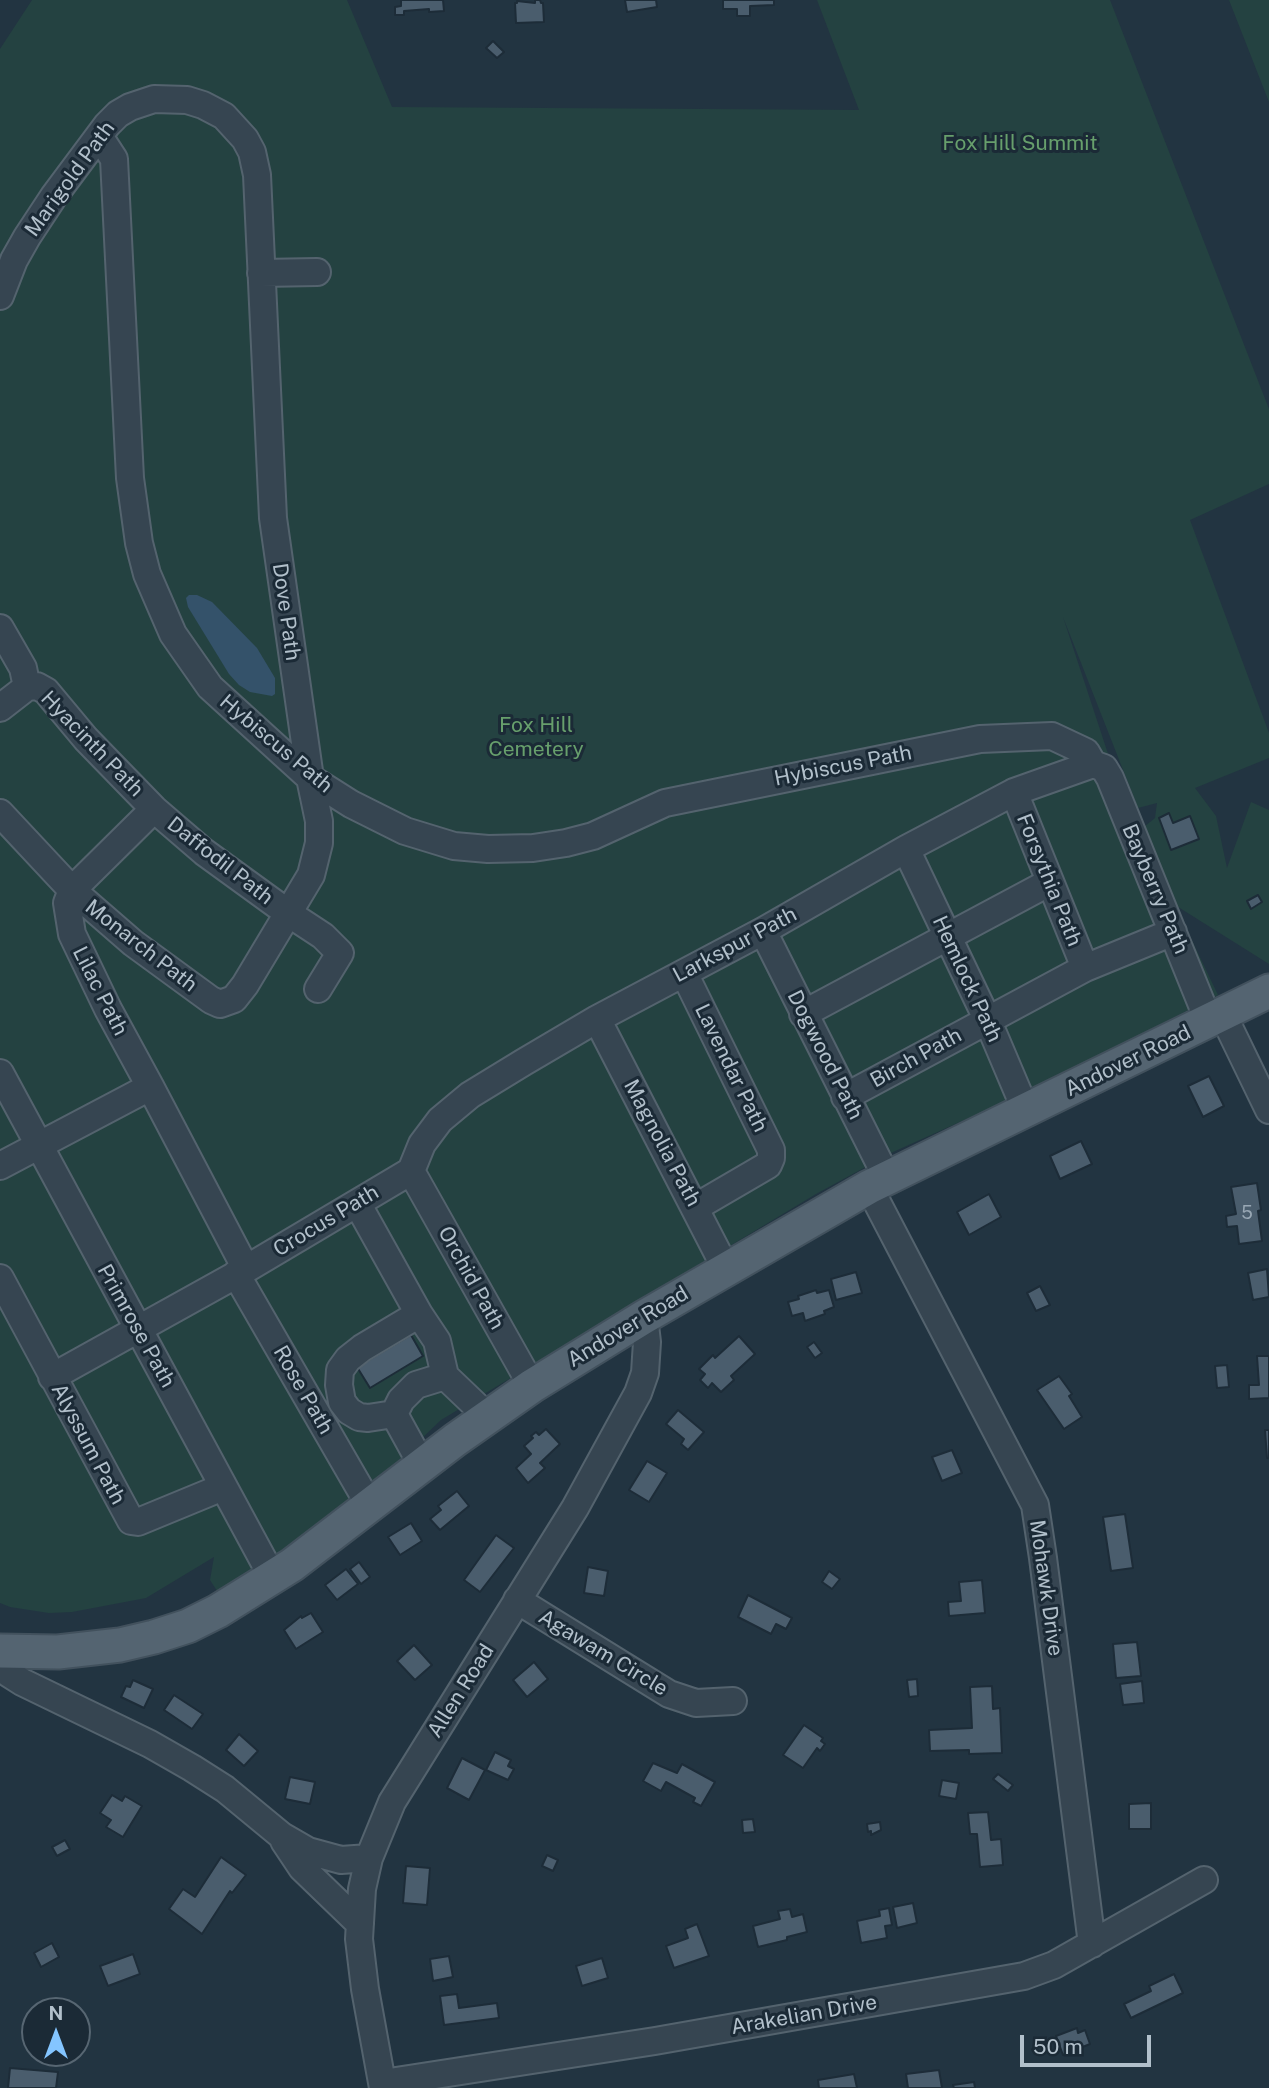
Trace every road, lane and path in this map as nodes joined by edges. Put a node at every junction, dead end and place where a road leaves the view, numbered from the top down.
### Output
1 (99, 136) junction
2 (257, 175) joint
3 (317, 272) dead end
4 (261, 273) junction
5 (0, 296) edge
6 (0, 628) edge
7 (27, 687) junction
8 (0, 708) edge
9 (1093, 764) junction
10 (310, 778) junction
11 (1014, 792) junction
12 (154, 808) junction
13 (1, 819) edge
14 (906, 849) junction
15 (1050, 882) junction
16 (72, 890) junction
17 (288, 913) junction
18 (763, 931) junction
19 (1174, 932) junction
20 (948, 936) junction
21 (1085, 968) junction
22 (684, 973) junction
23 (318, 989) dead end
24 (1269, 991) edge
25 (211, 1000) joint
26 (803, 1014) junction
27 (597, 1018) junction
28 (987, 1018) junction
29 (1216, 1018) junction
30 (0, 1073) edge
31 (151, 1088) junction
32 (845, 1097) junction
33 (1269, 1110) edge
34 (1026, 1111) junction
35 (38, 1146) junction
36 (0, 1166) edge
37 (411, 1171) junction
38 (878, 1183) junction
39 (357, 1203) junction
40 (696, 1207) junction
41 (726, 1269) junction
42 (241, 1272) junction
43 (0, 1278) edge
44 (419, 1314) junction
45 (645, 1317) junction
46 (137, 1329) junction
47 (445, 1376) junction
48 (52, 1377) junction
49 (532, 1386) junction
50 (394, 1414) junction
51 (488, 1417) junction
52 (422, 1465) junction
53 (223, 1486) junction
54 (370, 1506) junction
55 (273, 1578) junction
56 (517, 1600) junction
57 (0, 1651) edge
58 (0, 1663) edge
59 (733, 1701) dead end
60 (282, 1836) junction
61 (369, 1858) junction
62 (1204, 1880) dead end
63 (360, 1924) junction
64 (1092, 1944) junction
65 (383, 2086) edge

1 - 2 street, Marigold Path
1 - 5 street, Marigold Path
1 - 10 street, Hybiscus Path
2 - 4 street, Dove Path
3 - 4 street
4 - 10 street, Dove Path
6 - 7 street
7 - 8 street
7 - 12 street, Hyacinth Path
9 - 10 street, Hybiscus Path
9 - 11 street, Larkspur Path
9 - 19 street, Bayberry Path
10 - 17 street, Dove Path
11 - 14 street, Larkspur Path
11 - 15 street, Forsythia Path
12 - 16 street
12 - 17 street, Daffodil Path
13 - 16 street, Monarch Path
14 - 18 street, Larkspur Path
14 - 20 street, Hemlock Path
15 - 20 street
15 - 21 street, Forsythia Path
16 - 25 street, Monarch Path
16 - 31 street, Lilac Path
17 - 23 street, Daffodil Path
17 - 25 street, Dove Path
18 - 22 street, Larkspur Path
18 - 26 street, Dogwood Path
19 - 21 street, Birch Path
19 - 29 street, Bayberry Path
20 - 26 street
20 - 28 street, Hemlock Path
21 - 28 street, Birch Path
22 - 27 street, Larkspur Path
22 - 40 street, Lavendar Path
24 - 29 main road, Andover Road
26 - 32 street, Dogwood Path
27 - 37 street, Larkspur Path
27 - 40 street, Magnolia Path
28 - 32 street, Birch Path
28 - 34 street, Hemlock Path
29 - 33 street, Bayberry Path
29 - 34 main road, Andover Road
30 - 35 street, Primrose Path
31 - 35 street
31 - 42 street, Lilac Path
32 - 38 street, Dogwood Path
34 - 38 main road, Andover Road
35 - 36 street
35 - 46 street, Primrose Path
37 - 39 street, Crocus Path
37 - 49 street, Orchid Path
38 - 41 main road, Andover Road
38 - 64 street, Mohawk Drive
39 - 42 street, Crocus Path
39 - 44 street
40 - 41 street, Magnolia Path
41 - 45 main road, Andover Road
42 - 46 street, Crocus Path
42 - 54 street, Rose Path
43 - 48 street, Alyssum Path
44 - 47 street
44 - 50 street
45 - 49 main road, Andover Road
45 - 56 street, Allen Road
46 - 48 street, Crocus Path
46 - 53 street, Primrose Path
47 - 50 street
47 - 51 street
48 - 53 street, Alyssum Path
49 - 51 main road, Andover Road
50 - 52 street
51 - 52 main road, Andover Road
52 - 54 main road, Andover Road
53 - 55 street, Primrose Path
54 - 55 main road, Andover Road
55 - 57 main road, Andover Road
56 - 59 street, Agawam Circle
56 - 61 street, Allen Road
58 - 60 street
60 - 61 street
60 - 63 street
61 - 63 street, Allen Road
62 - 64 street, Arakelian Drive
63 - 65 street, Allen Road
64 - 65 street, Arakelian Drive

